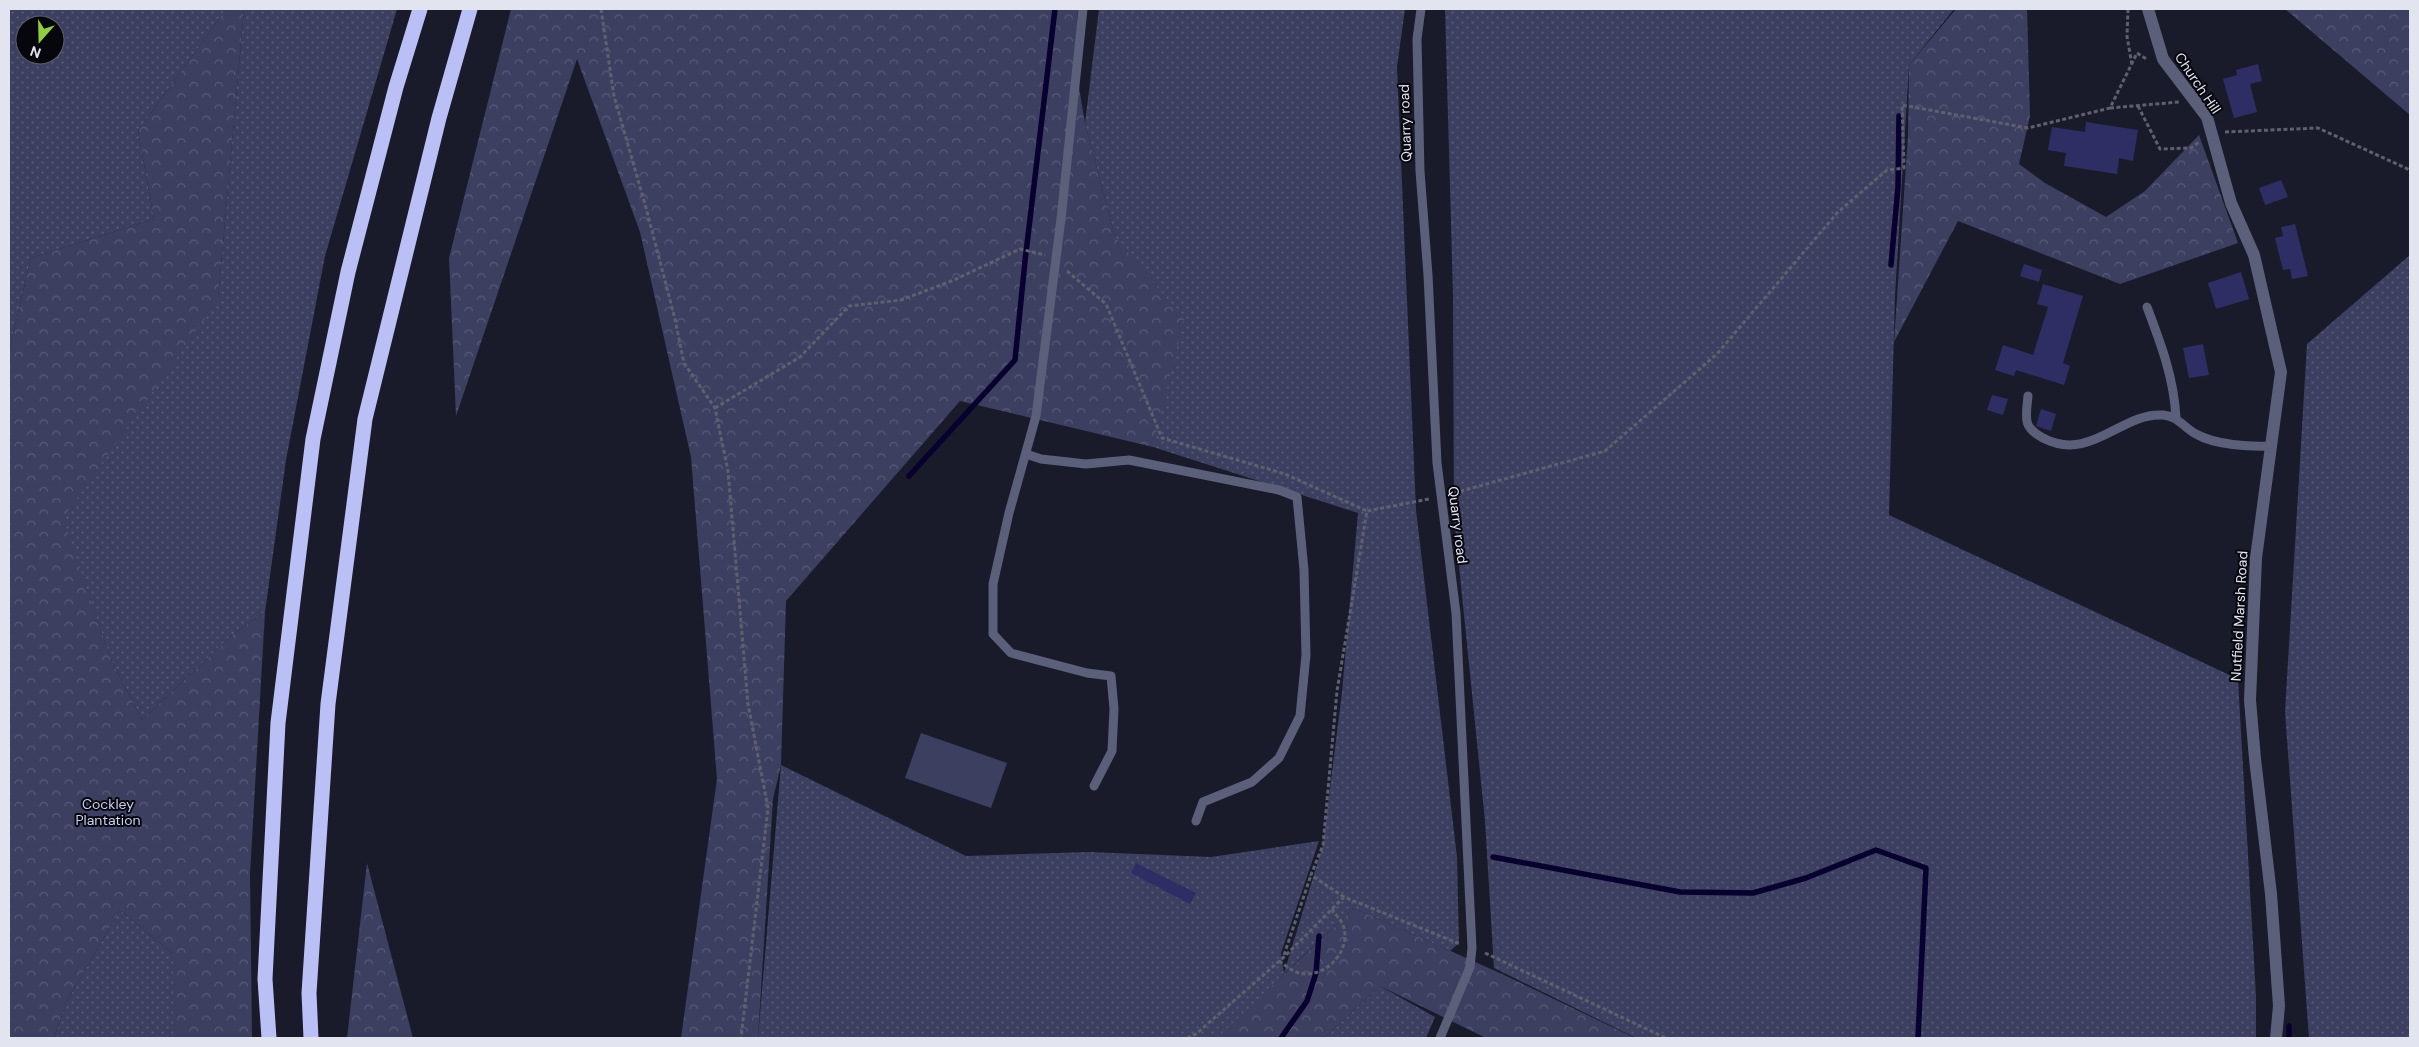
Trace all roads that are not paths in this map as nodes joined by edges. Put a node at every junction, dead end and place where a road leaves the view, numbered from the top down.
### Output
1 (420, 9) edge
2 (470, 9) edge
3 (1083, 9) edge
4 (1421, 9) edge
5 (2148, 9) edge
6 (2232, 203) joint
7 (2147, 307) dead end
8 (2028, 396) dead end
9 (2176, 418) junction
10 (2271, 446) junction
11 (1026, 454) junction
12 (1094, 786) dead end
13 (1196, 821) dead end
14 (269, 1038) edge
15 (311, 1038) edge
16 (1440, 1038) edge
17 (2276, 1038) edge

1 - 14 highway
2 - 15 highway
3 - 11 lane
4 - 16 lane, Quarry road
5 - 6 street, Church Hill
6 - 10 street, Nutfield Marsh Road
7 - 9 lane
8 - 9 lane
9 - 10 lane
10 - 17 street, Nutfield Marsh Road
11 - 12 lane
11 - 13 lane

